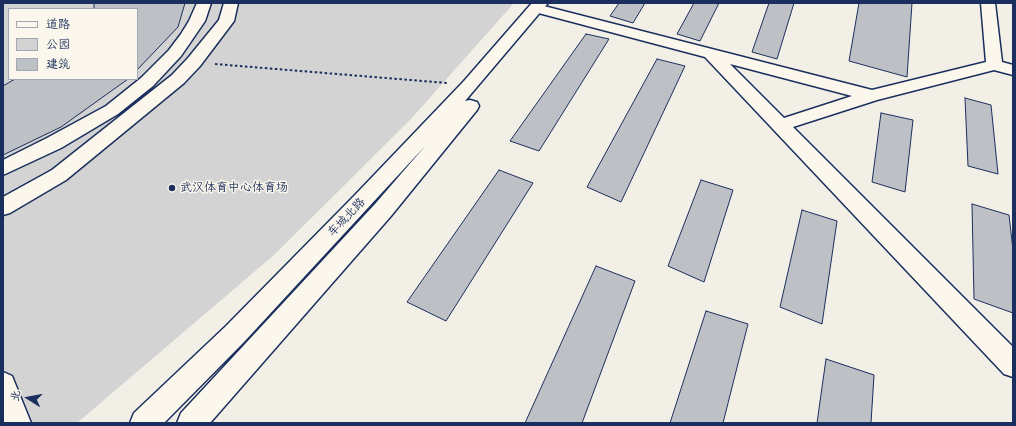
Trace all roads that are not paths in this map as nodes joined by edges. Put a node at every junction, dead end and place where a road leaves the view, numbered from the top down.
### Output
1 (231, 3) edge
2 (988, 3) edge
3 (203, 5) edge
4 (545, 6) edge
5 (221, 28) junction
6 (710, 53) junction
7 (994, 65) junction
8 (1013, 70) edge
9 (872, 96) junction
10 (141, 111) junction
11 (780, 125) junction
12 (71, 134) junction
13 (3, 168) edge
14 (3, 207) edge
15 (1013, 365) edge
16 (3, 385) edge
17 (17, 423) edge
18 (144, 423) edge
19 (191, 423) edge

1 - 5 street
2 - 7 street
3 - 5 street
3 - 12 street
4 - 6 street
4 - 18 main road, 车城北路
4 - 19 main road, 车城北路
5 - 10 street
6 - 9 street
6 - 11 street
7 - 8 street
7 - 9 street
9 - 11 street
10 - 12 street
10 - 14 street
11 - 15 street
12 - 13 street
16 - 17 street

